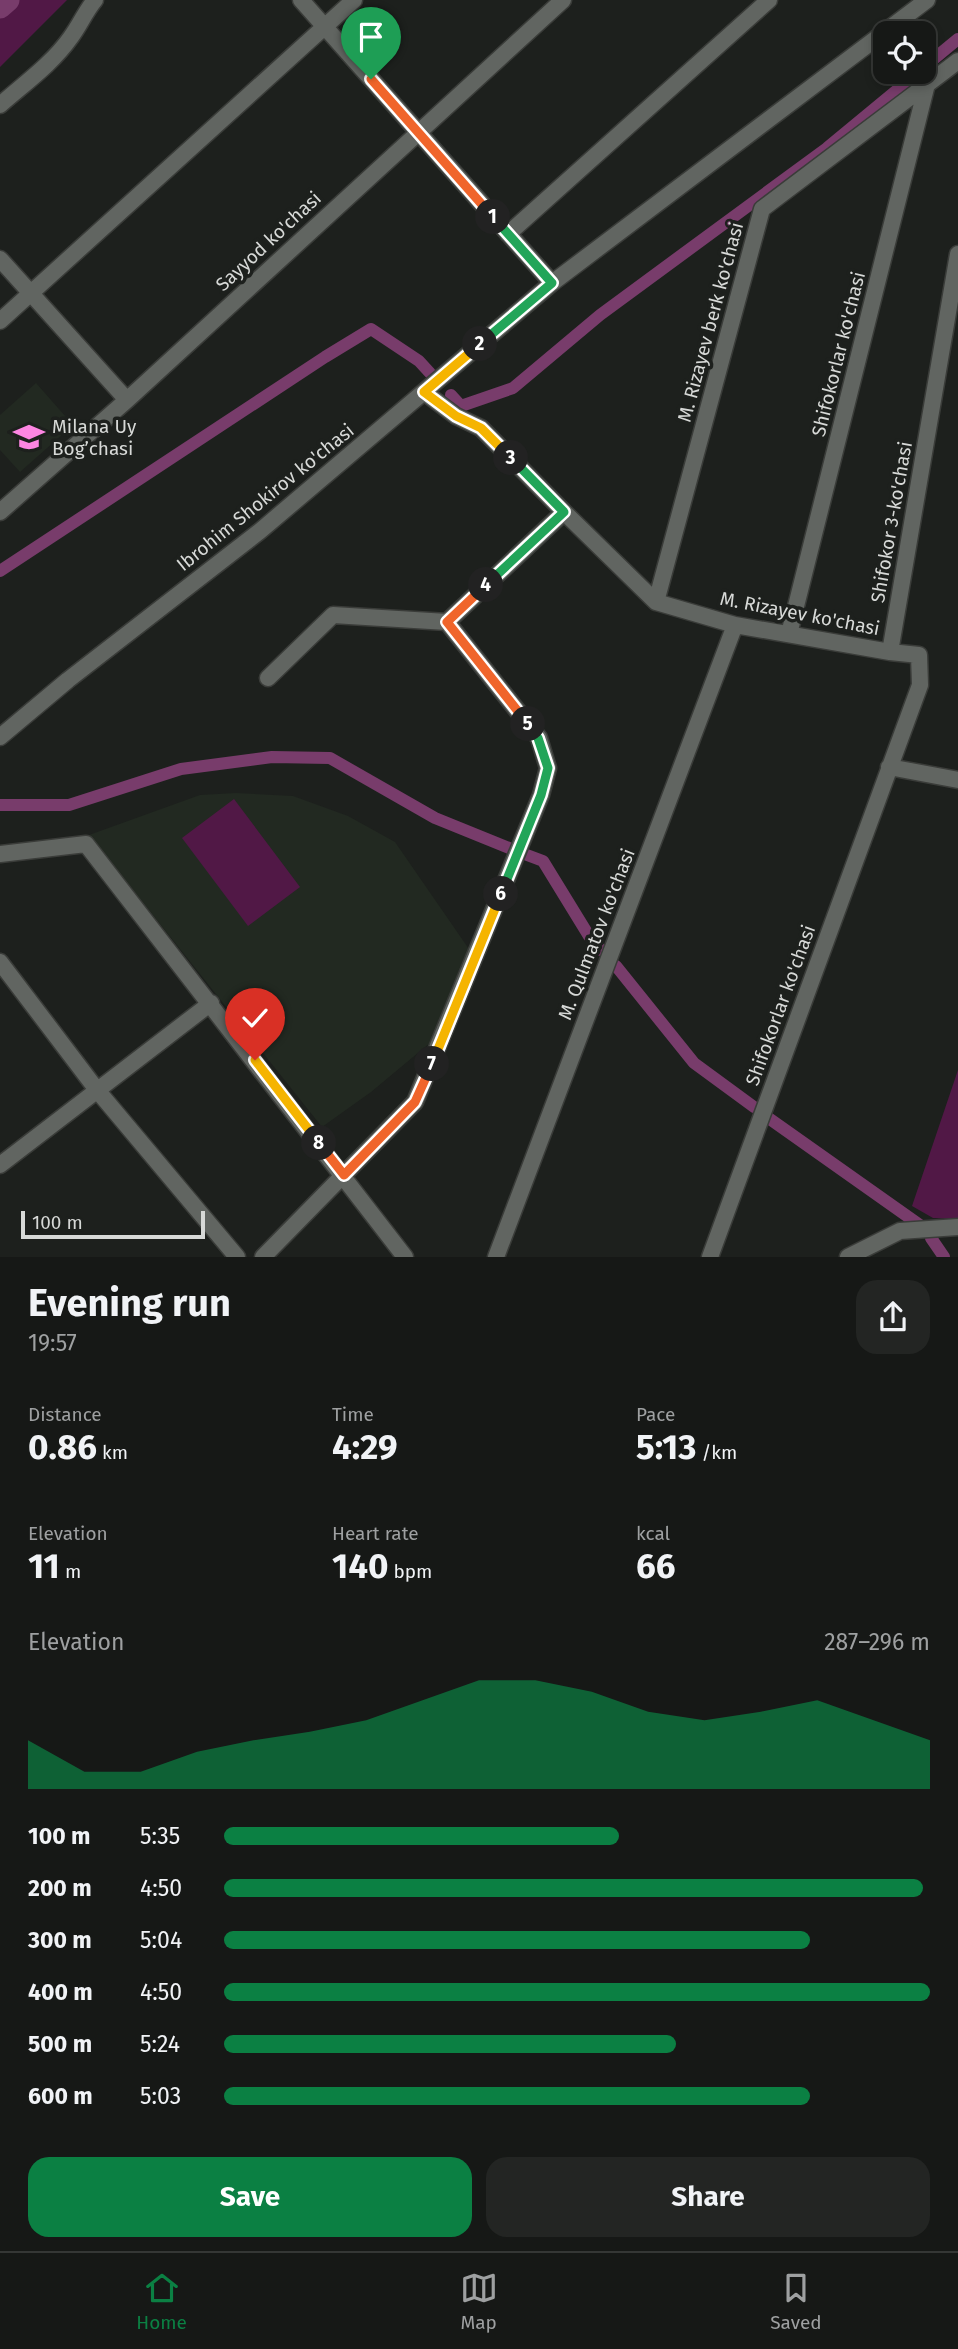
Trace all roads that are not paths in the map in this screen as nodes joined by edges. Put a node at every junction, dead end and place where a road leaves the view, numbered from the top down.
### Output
1 (95, 0) edge
2 (301, 0) edge
3 (354, 0) edge
4 (563, 0) edge
5 (769, 0) edge
6 (926, 0) edge
7 (325, 26) junction
8 (958, 61) edge
9 (936, 77) edge
10 (927, 84) joint
11 (0, 104) edge
12 (418, 132) junction
13 (508, 234) junction
14 (958, 254) edge
15 (0, 259) edge
16 (552, 283) junction
17 (30, 294) junction
18 (0, 321) edge
19 (424, 392) junction
20 (127, 400) junction
21 (0, 512) edge
22 (564, 512) junction
23 (656, 602) junction
24 (447, 622) junction
25 (735, 625) junction
26 (789, 634) junction
27 (890, 652) junction
28 (268, 678) dead end
29 (0, 737) edge
30 (888, 767) junction
31 (958, 780) edge
32 (0, 853) edge
33 (0, 962) edge
34 (211, 1003) junction
35 (97, 1090) junction
36 (0, 1165) edge
37 (344, 1175) junction
38 (958, 1227) edge
39 (237, 1257) edge
40 (263, 1257) edge
41 (405, 1257) edge
42 (496, 1257) edge
43 (710, 1257) edge
44 (848, 1257) edge

1 - 11 street
2 - 7 street
3 - 7 street
4 - 12 street, Sayyod ko'chasi
5 - 13 street
6 - 16 street, Ibrohim Shokirov ko'chasi
7 - 12 street
7 - 17 street
8 - 9 street, M. Rizayev berk ko'chasi
10 - 23 street, M. Rizayev berk ko'chasi
10 - 26 street, Shifokorlar ko'chasi
12 - 13 street
12 - 20 street, Sayyod ko'chasi
13 - 16 street
14 - 27 street, Shifokor 3-ko'chasi
15 - 17 street
16 - 19 street, Ibrohim Shokirov ko'chasi
17 - 18 street
17 - 20 street
19 - 22 street, M. Rizayev ko'chasi
19 - 29 street, Ibrohim Shokirov ko'chasi
20 - 21 street, Sayyod ko'chasi
22 - 23 street, M. Rizayev ko'chasi
22 - 24 street
23 - 25 street, M. Rizayev ko'chasi
24 - 28 street
24 - 37 street
25 - 26 street, M. Rizayev ko'chasi
25 - 42 street, M. Qulmatov ko'chasi
26 - 27 street, M. Rizayev ko'chasi
27 - 30 street
30 - 31 street
30 - 43 street, Shifokorlar ko'chasi
32 - 34 street
33 - 35 street
34 - 35 street
34 - 37 street
35 - 36 street
35 - 39 street
37 - 40 street
37 - 41 street
38 - 44 street

